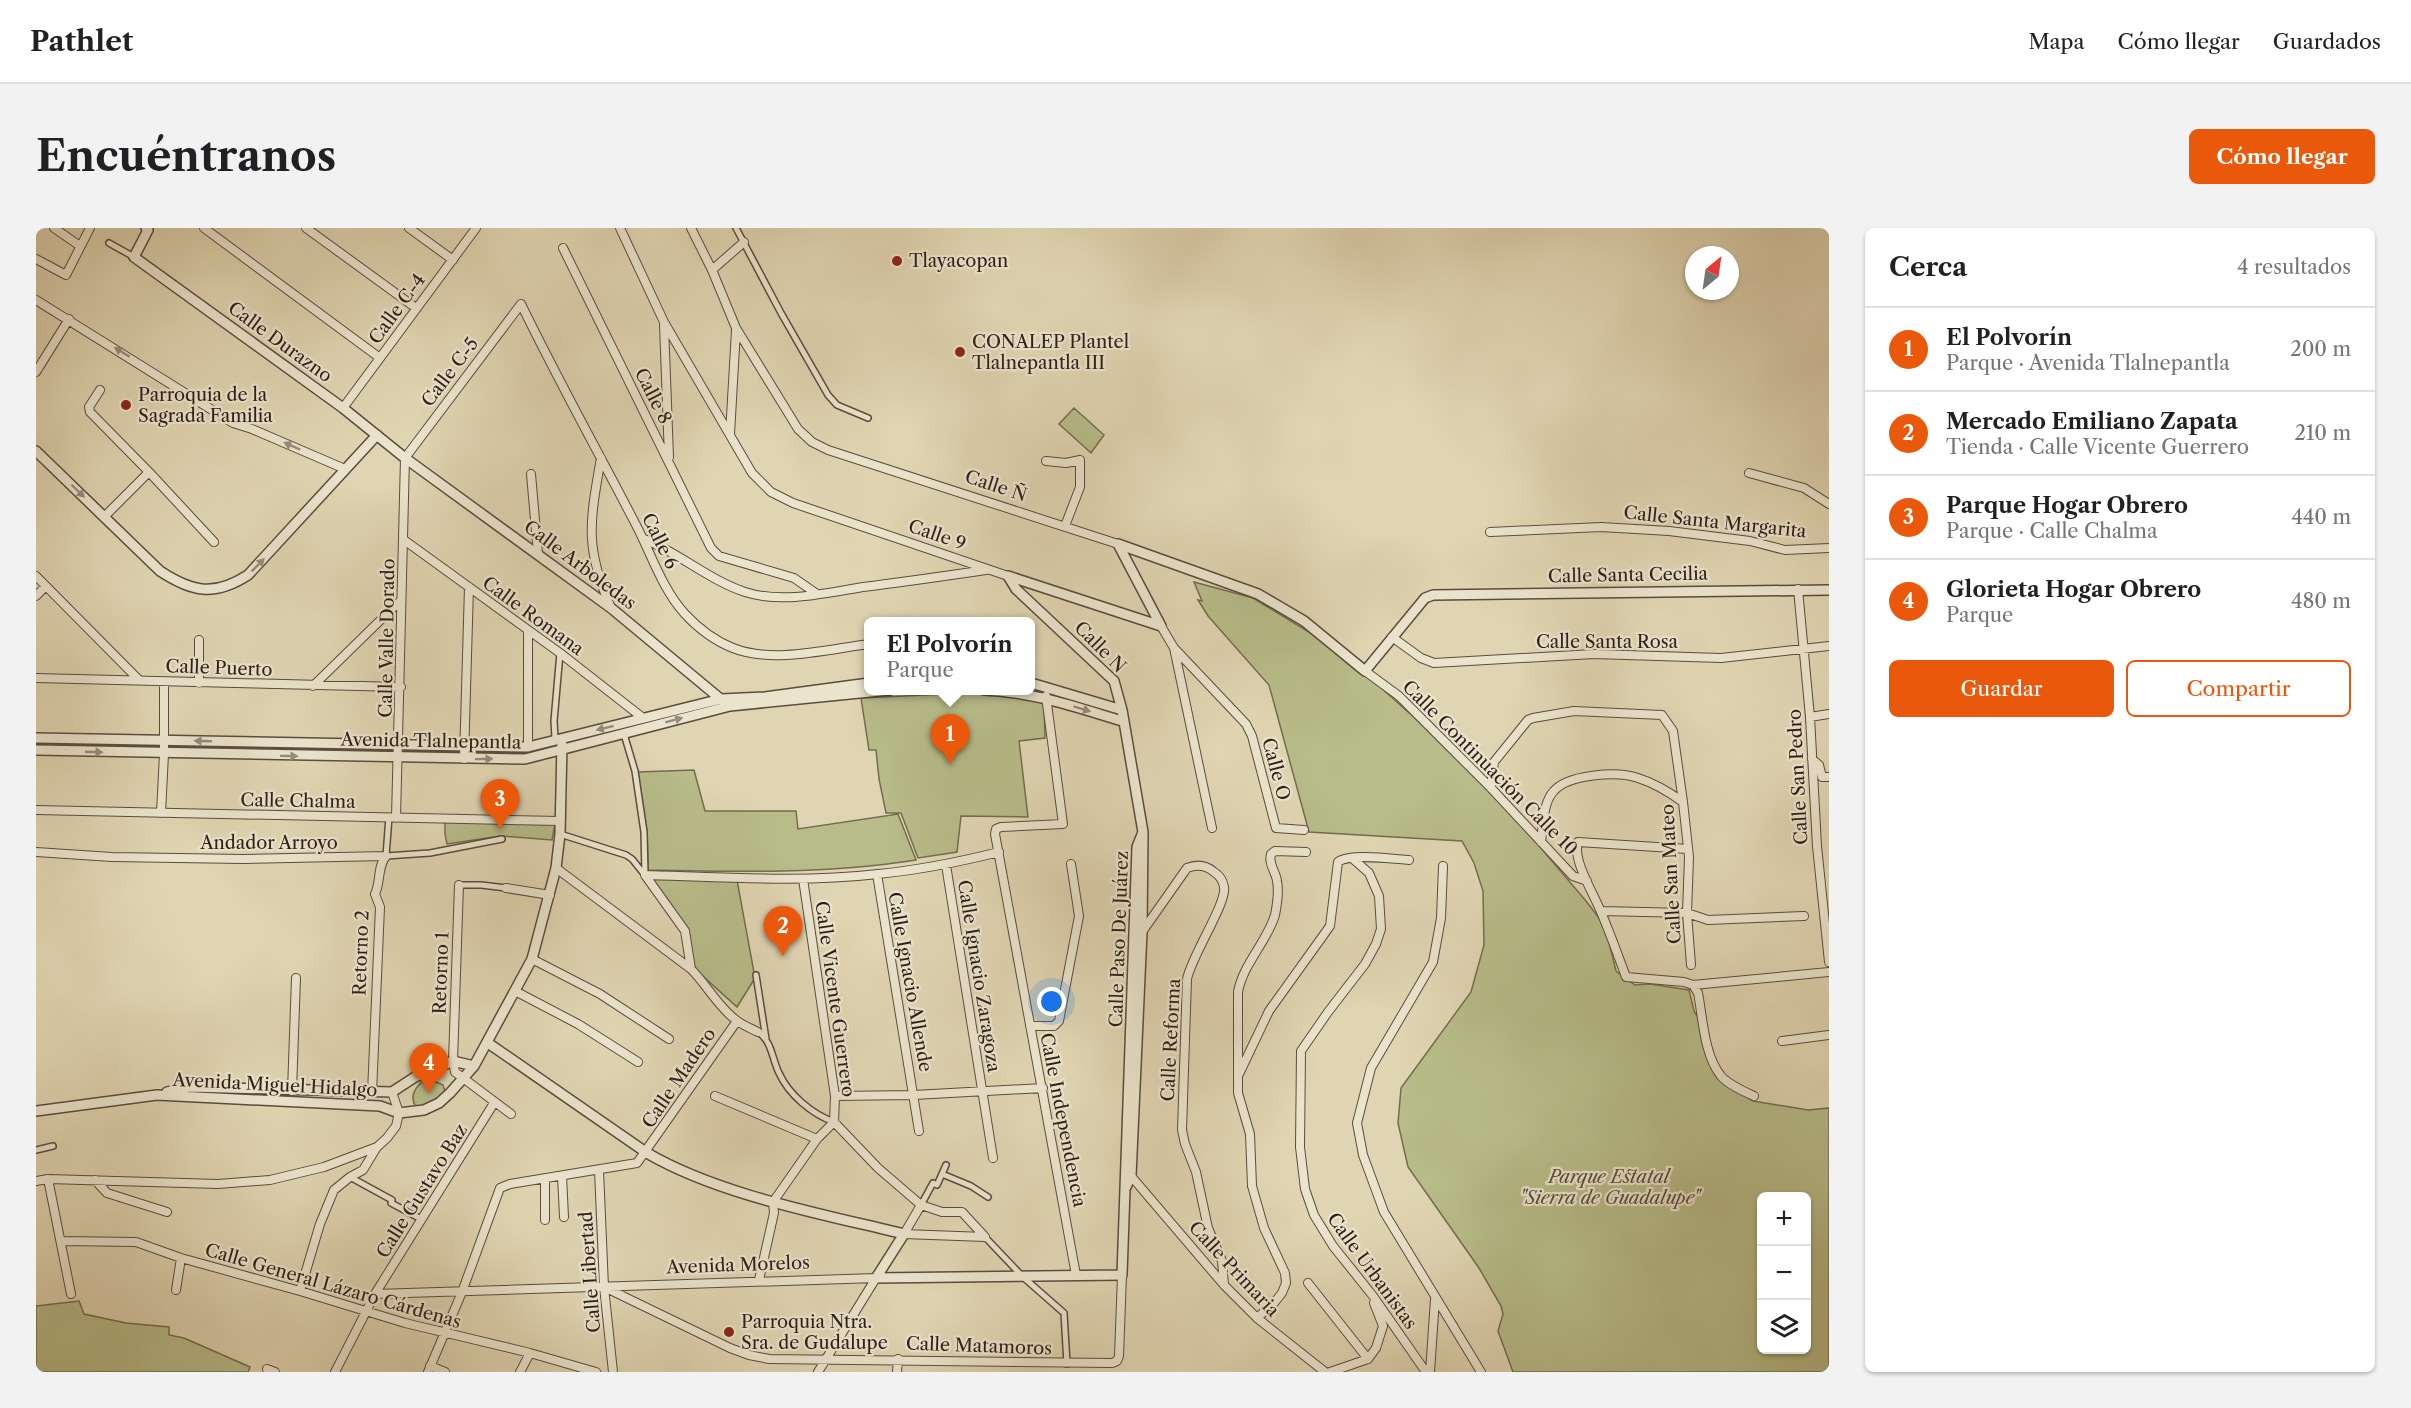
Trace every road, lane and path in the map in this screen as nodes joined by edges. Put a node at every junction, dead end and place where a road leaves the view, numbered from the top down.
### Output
1 (54, 228) edge
2 (90, 228) edge
3 (204, 228) edge
4 (306, 228) edge
5 (409, 228) edge
6 (476, 228) edge
7 (620, 228) edge
8 (691, 228) edge
9 (736, 228) edge
10 (147, 229) edge
11 (744, 242) junction
12 (110, 243) dead end
13 (80, 246) junction
14 (563, 248) dead end
15 (134, 257) junction
16 (36, 259) edge
17 (453, 260) junction
18 (712, 270) junction
19 (36, 300) edge
20 (521, 304) joint
21 (416, 308) junction
22 (69, 319) junction
23 (664, 322) junction
24 (736, 328) junction
25 (380, 358) junction
26 (36, 371) edge
27 (100, 390) dead end
28 (343, 408) junction
29 (868, 418) dead end
30 (377, 435) junction
31 (729, 436) junction
32 (36, 450) edge
33 (405, 458) junction
34 (601, 458) junction
35 (1046, 461) dead end
36 (669, 462) junction
37 (345, 469) junction
38 (149, 472) junction
39 (1749, 473) dead end
40 (531, 474) dead end
41 (1829, 504) edge
42 (104, 517) junction
43 (1065, 526) junction
44 (1490, 532) dead end
45 (644, 539) junction
46 (404, 540) junction
47 (214, 542) dead end
48 (1118, 544) junction
49 (1829, 548) edge
50 (538, 554) junction
51 (988, 570) junction
52 (36, 576) edge
53 (1008, 576) junction
54 (46, 586) junction
55 (469, 587) junction
56 (1798, 589) junction
57 (1829, 590) edge
58 (817, 594) junction
59 (36, 596) edge
60 (400, 601) junction
61 (611, 608) junction
62 (1161, 626) junction
63 (528, 631) junction
64 (1392, 637) junction
65 (199, 640) dead end
66 (864, 645) edge
67 (1829, 646) edge
68 (1174, 648) junction
69 (1803, 649) junction
70 (560, 653) junction
71 (1365, 671) junction
72 (36, 678) edge
73 (139, 680) junction
74 (164, 682) junction
75 (199, 683) junction
76 (864, 684) edge
77 (1035, 684) edge
78 (313, 686) junction
79 (401, 687) junction
80 (1046, 687) junction
81 (864, 693) edge
82 (1028, 695) edge
83 (1046, 698) junction
84 (721, 699) junction
85 (730, 706) junction
86 (1122, 710) junction
87 (1829, 714) edge
88 (1810, 717) junction
89 (643, 718) junction
90 (1122, 721) junction
91 (624, 734) junction
92 (36, 738) edge
93 (164, 739) junction
94 (562, 739) junction
95 (399, 746) junction
96 (465, 747) junction
97 (528, 747) junction
98 (36, 750) edge
99 (561, 750) junction
100 (164, 754) junction
101 (399, 757) junction
102 (464, 759) junction
103 (1812, 759) junction
104 (1829, 777) edge
105 (1491, 788) junction
106 (1683, 802) junction
107 (36, 810) edge
108 (161, 813) junction
109 (393, 817) junction
110 (559, 821) junction
111 (1212, 828) dead end
112 (1304, 830) dead end
113 (1143, 832) junction
114 (560, 834) junction
115 (501, 839) dead end
116 (1541, 842) junction
117 (1688, 849) junction
118 (36, 852) edge
119 (999, 852) junction
120 (1306, 852) dead end
121 (386, 856) junction
122 (1352, 858) junction
123 (1409, 860) dead end
124 (1071, 864) dead end
125 (946, 865) junction
126 (1443, 866) dead end
127 (556, 868) junction
128 (876, 874) junction
129 (645, 875) junction
130 (803, 879) junction
131 (1587, 881) junction
132 (459, 885) joint
133 (506, 888) joint
134 (550, 895) junction
135 (1825, 905) edge
136 (1601, 911) junction
137 (1687, 913) junction
138 (1804, 916) dead end
139 (1143, 932) junction
140 (532, 959) junction
141 (1829, 962) edge
142 (1691, 965) dead end
143 (691, 969) junction
144 (1829, 972) edge
145 (756, 975) dead end
146 (296, 978) dead end
147 (1693, 985) junction
148 (515, 991) junction
149 (737, 1021) junction
150 (1030, 1026) junction
151 (758, 1032) joint
152 (1829, 1035) edge
153 (669, 1039) dead end
154 (767, 1041) junction
155 (1782, 1041) dead end
156 (488, 1043) junction
157 (453, 1061) junction
158 (638, 1062) dead end
159 (474, 1066) junction
160 (1134, 1066) junction
161 (462, 1078) junction
162 (1237, 1078) junction
163 (1043, 1088) junction
164 (292, 1091) junction
165 (392, 1092) junction
166 (983, 1092) junction
167 (372, 1093) junction
168 (157, 1095) junction
169 (914, 1095) junction
170 (715, 1096) dead end
171 (835, 1096) junction
172 (1754, 1096) dead end
173 (494, 1103) junction
174 (36, 1111) edge
175 (399, 1113) junction
176 (511, 1114) dead end
177 (834, 1122) junction
178 (919, 1131) dead end
179 (817, 1139) junction
180 (53, 1146) dead end
181 (377, 1147) junction
182 (36, 1150) edge
183 (646, 1152) junction
184 (993, 1158) dead end
185 (946, 1165) dead end
186 (599, 1170) junction
187 (942, 1174) junction
188 (562, 1176) junction
189 (1128, 1176) junction
190 (350, 1177) junction
191 (48, 1179) junction
192 (545, 1179) junction
193 (95, 1180) junction
194 (36, 1181) edge
195 (988, 1197) dead end
196 (773, 1202) junction
197 (921, 1205) junction
198 (167, 1212) dead end
199 (564, 1217) dead end
200 (421, 1219) junction
201 (545, 1221) dead end
202 (904, 1234) junction
203 (985, 1237) junction
204 (61, 1241) junction
205 (180, 1258) junction
206 (1076, 1275) junction
207 (1122, 1275) junction
208 (1023, 1277) junction
209 (876, 1278) junction
210 (759, 1280) junction
211 (1308, 1282) dead end
212 (1224, 1285) junction
213 (604, 1287) junction
214 (176, 1290) dead end
215 (300, 1291) junction
216 (462, 1292) junction
217 (72, 1294) dead end
218 (375, 1294) junction
219 (1372, 1296) junction
220 (1435, 1298) junction
221 (368, 1312) junction
222 (1257, 1318) junction
223 (444, 1333) junction
224 (530, 1353) junction
225 (898, 1359) junction
226 (1368, 1359) junction
227 (825, 1361) junction
228 (1067, 1364) junction
229 (267, 1368) dead end
230 (1026, 1368) edge
231 (429, 1369) edge
232 (275, 1372) edge
233 (335, 1372) edge
234 (445, 1372) edge
235 (520, 1372) edge
236 (596, 1372) edge
237 (613, 1372) edge
238 (818, 1372) edge
239 (897, 1372) edge
240 (1074, 1372) edge
241 (1325, 1372) edge
242 (1330, 1372) edge
243 (1428, 1372) edge
244 (1481, 1372) edge

1 - 13 street
2 - 13 street
3 - 25 street
4 - 21 street
5 - 17 street
6 - 17 street, Calle C-4
7 - 23 street, Calle 9
8 - 18 street, Calle Ñ
9 - 11 street
10 - 15 street
11 - 18 street
11 - 29 street
12 - 15 street
13 - 16 street
14 - 36 street, Calle 8
15 - 28 street, Calle Durazno
17 - 21 street, Calle C-4
18 - 24 street, Calle Ñ
19 - 22 street
20 - 33 street, Calle C-5
20 - 34 street, Calle 6
21 - 25 street, Calle C-4
22 - 26 street
37 -> 22 street
23 - 31 street, Calle 9
23 - 36 street
24 - 31 street
24 - 43 street, Calle Ñ
25 - 28 street, Calle C-4
27 - 38 street
28 - 30 street, Calle Durazno
30 - 33 street, Calle Durazno
30 - 37 street
31 - 51 street, Calle 9
32 -> 42 street
33 - 46 street, Calle Valle Dorado
33 - 50 street, Calle Arboledas
34 - 45 street, Calle 6
34 - 61 street
35 - 43 street
36 - 58 street, Calle 8
42 -> 37 street
38 - 42 street
38 - 47 street
39 - 41 street
40 - 50 street
43 - 48 street, Calle Ñ
44 - 49 street, Calle Santa Margarita
45 - 58 street
45 - 66 street, Calle 6
46 - 55 street, Calle Romana
46 - 60 street, Calle Valle Dorado
48 - 62 street
48 - 71 street, Calle Continuación Calle 10
50 - 61 street, Calle Arboledas
51 - 53 street, Calle 9
51 - 58 street
52 - 54 street
53 - 62 street, Calle 9
53 - 86 street, Calle N
54 - 59 street
54 - 73 street
55 - 63 street, Calle Romana
55 - 96 street
56 - 57 street, Calle Santa Cecilia
56 - 64 street, Calle Santa Cecilia
56 - 69 street, Calle San Pedro
60 - 78 street
60 - 79 street, Calle Valle Dorado
61 - 84 street, Calle Arboledas
62 - 68 street
63 - 70 street, Calle Romana
63 - 97 street
64 - 69 street, Calle Santa Rosa
64 - 71 street
65 - 75 street
67 - 69 street, Calle Santa Rosa
68 - 111 street
68 - 112 street, Calle O
69 - 88 street, Calle San Pedro
70 - 89 street, Calle Romana
70 - 94 street
71 - 105 street, Calle Continuación Calle 10
72 - 73 street, Calle Puerto
73 - 74 street, Calle Puerto
74 - 75 street, Calle Puerto
74 - 93 street
75 - 78 street, Calle Puerto
76 - 84 street, Avenida Tlalnepantla
77 - 80 street
78 - 79 street, Calle Puerto
79 - 95 street, Calle Valle Dorado
80 - 83 street
80 - 86 street
81 - 85 street, Avenida Tlalnepantla
82 - 83 street
83 -> 90 street
83 - 119 street, Calle Independencia
84 - 85 street, Calle Arboledas
84 - 89 street, Avenida Tlalnepantla
91 -> 85 street, Avenida Tlalnepantla
86 - 90 street, Calle N
87 - 88 street
88 - 103 street, Calle San Pedro
89 -> 94 street, Avenida Tlalnepantla
90 - 113 street, Calle N
91 - 99 street, Avenida Tlalnepantla
91 - 129 street
92 - 93 street, Avenida Tlalnepantla
95 -> 93 street, Avenida Tlalnepantla
93 - 100 street
94 - 97 street, Avenida Tlalnepantla
94 - 99 street
95 - 96 street, Avenida Tlalnepantla
95 - 101 street, Calle Valle Dorado
96 - 97 street, Avenida Tlalnepantla
96 - 102 street
98 -> 100 street, Avenida Tlalnepantla
102 -> 99 street, Avenida Tlalnepantla
99 - 110 street
100 -> 101 street, Avenida Tlalnepantla
100 - 108 street
101 - 102 street, Avenida Tlalnepantla
101 - 109 street, Calle Valle Dorado
103 - 104 street
103 - 135 street, Calle San Pedro
105 - 106 street, Calle San Mateo
105 - 116 street, Calle Continuación Calle 10
106 - 116 street
106 - 117 street, Calle San Mateo
107 - 108 street, Calle Chalma
108 - 109 street, Calle Chalma
109 - 110 street, Calle Chalma
109 - 121 street, Retorno 2
110 - 114 street
113 - 139 street, Calle Paso De Juárez
113 - 160 street, Calle Paso De Juárez
114 - 127 street
114 - 129 street
115 - 121 street, Andador Arroyo
116 - 131 street, Calle Continuación Calle 10
117 - 131 street
117 - 137 street, Calle San Mateo
118 - 121 street, Andador Arroyo
119 - 125 street
119 - 150 street, Calle Independencia
120 - 162 street
121 - 167 street, Retorno 2
122 - 123 street
122 - 162 street
122 - 219 street, Calle Urbanistas
124 - 150 street
125 - 128 street
125 - 166 street, Calle Ignacio Zaragoza
126 - 220 street
127 - 134 street
127 - 143 street
128 - 130 street
128 - 169 street, Calle Ignacio Allende
129 - 130 street
129 - 143 street
130 - 171 street, Calle Vicente Guerrero
131 - 136 street
132 - 133 street
132 - 157 street, Retorno 1
133 - 134 street
134 - 140 street
135 - 141 street, Calle San Pedro
136 - 137 street
136 - 147 street
137 - 138 street
137 - 142 street, Calle San Mateo
139 - 160 street, Calle Paso De Juárez
139 - 212 street, Calle Reforma
140 - 148 street
140 - 153 street
143 - 149 street
144 - 147 street
145 - 154 street
146 - 164 street
147 - 172 street
148 - 156 street
148 - 158 street
149 - 151 street
149 - 183 street, Calle Madero
150 - 163 street, Calle Independencia
151 - 154 street
152 - 155 street
154 - 177 street
156 - 159 street
156 - 183 street
157 - 159 street
157 - 161 street
157 - 165 street, Avenida Miguel Hidalgo
159 - 161 street
160 - 189 street
161 - 173 street
161 - 175 street
162 - 222 street
163 - 166 street
163 - 206 street, Calle Independencia
164 - 167 street
164 - 168 street
165 - 167 street
165 - 175 street, Avenida Miguel Hidalgo
166 - 169 street
166 - 184 street, Calle Ignacio Zaragoza
168 - 174 street, Avenida Miguel Hidalgo
168 - 175 street, Avenida Miguel Hidalgo
169 - 171 street
169 - 178 street, Calle Ignacio Allende
170 - 179 street
171 - 177 street, Calle Vicente Guerrero
173 - 176 street
173 - 200 street, Calle Gustavo Baz
175 - 181 street
177 - 179 street, Calle Vicente Guerrero
177 - 197 street
179 - 196 street, Calle Vicente Guerrero
180 - 182 street
181 - 190 street
181 - 193 street
183 - 186 street
183 - 196 street
185 - 187 street
186 - 188 street
186 - 213 street, Calle Libertad
187 - 195 street
187 - 197 street
188 - 192 street
188 - 199 street
189 - 207 street
189 - 212 street, Calle Primaria
190 - 200 street
190 - 215 street
191 - 193 street
191 - 194 street
191 - 204 street
192 - 201 street
192 - 216 street
193 - 198 street
196 - 202 street
196 - 210 street, Calle Vicente Guerrero
197 - 202 street
197 - 203 street
200 - 218 street, Calle Gustavo Baz
202 - 203 street
202 - 209 street
203 - 208 street
204 - 205 street, Calle General Lázaro Cárdenas
204 - 217 street
205 - 214 street
205 - 215 street, Calle General Lázaro Cárdenas
206 - 207 street, Avenida Morelos
206 - 208 street, Avenida Morelos
207 - 228 street, Calle Matamoros
208 - 209 street, Avenida Morelos
208 - 228 street
209 - 210 street, Avenida Morelos
209 - 227 street
210 - 213 street, Avenida Morelos
211 - 226 street
212 - 222 street, Calle Primaria
213 - 216 street, Avenida Morelos
213 - 227 street, Calle Matamoros
213 - 237 street, Calle Libertad
215 - 221 street, Calle General Lázaro Cárdenas
216 - 218 street, Avenida Morelos
216 - 223 street
218 - 221 street
219 - 226 street
219 - 243 street, Calle Urbanistas
220 - 243 street
220 - 244 street
221 - 223 street, Calle General Lázaro Cárdenas
221 - 233 street
222 - 241 street, Calle Primaria
223 - 224 street, Calle General Lázaro Cárdenas
223 - 231 street
224 - 235 street
224 - 236 street, Calle General Lázaro Cárdenas
225 - 227 street, Calle Matamoros
225 - 230 street, Calle Matamoros
225 - 239 street
226 - 242 street
227 - 238 street
228 - 230 street, Calle Matamoros
228 - 240 street
229 - 232 street
231 - 234 street

